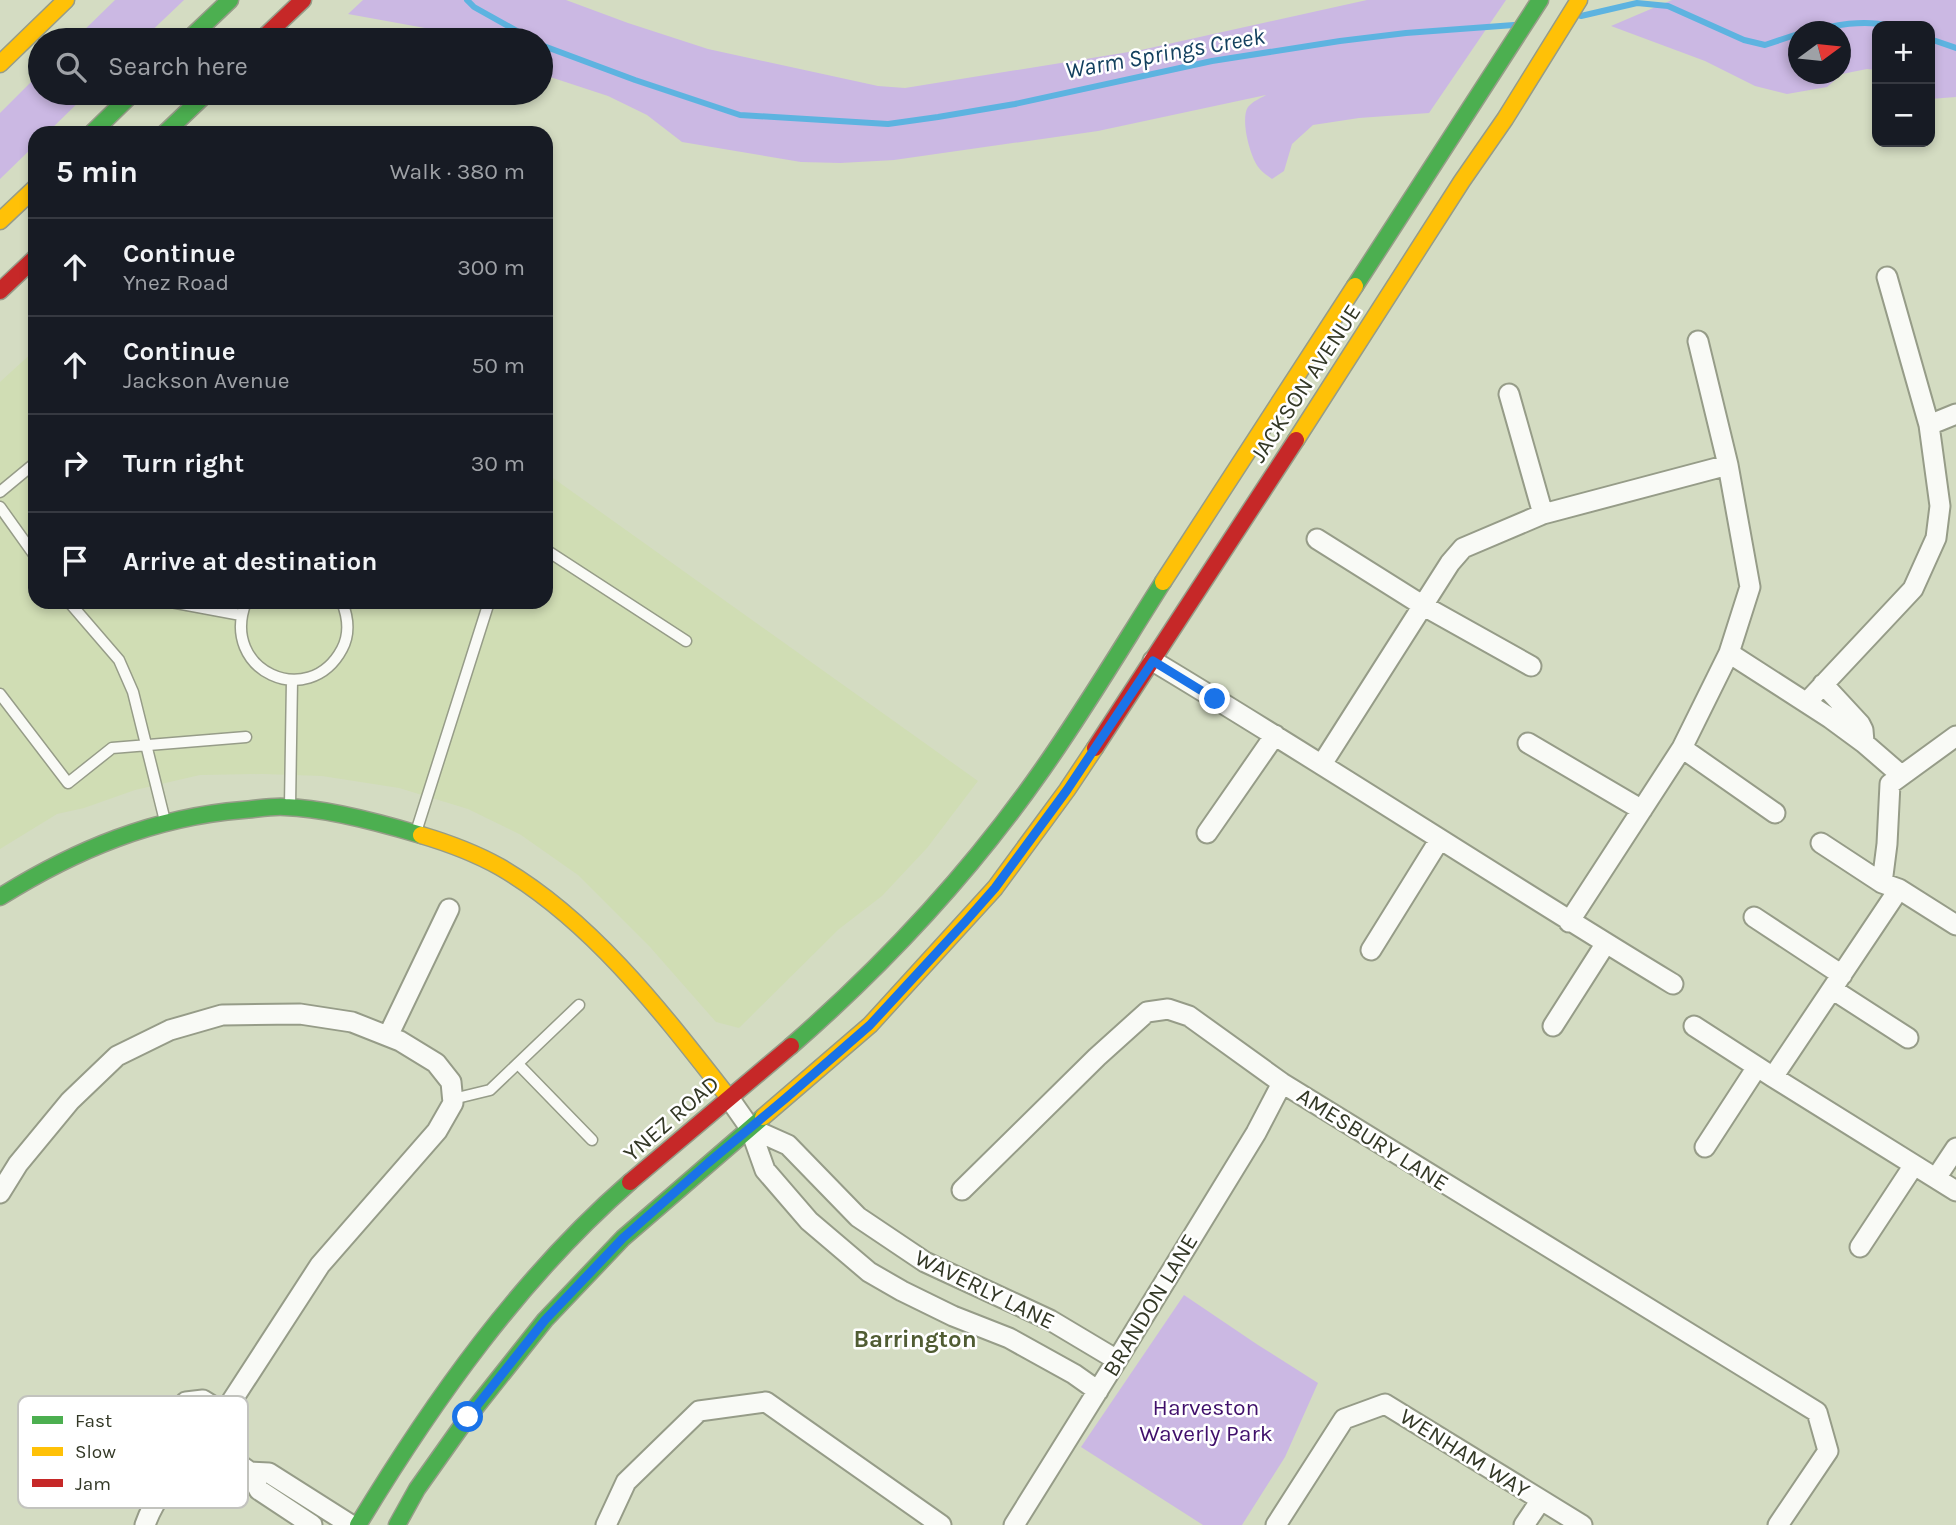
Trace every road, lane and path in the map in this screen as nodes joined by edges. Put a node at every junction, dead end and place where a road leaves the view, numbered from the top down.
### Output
1 (66, 0) edge
2 (230, 0) edge
3 (1540, 0) edge
4 (1579, 0) edge
5 (299, 4) edge
6 (37, 28) edge
7 (201, 28) edge
8 (274, 28) edge
9 (28, 37) edge
10 (0, 64) edge
11 (121, 105) edge
12 (194, 105) edge
13 (99, 126) edge
14 (172, 126) edge
15 (28, 195) edge
16 (0, 221) edge
17 (28, 265) edge
18 (1887, 277) dead end
19 (0, 291) edge
20 (1698, 341) dead end
21 (1509, 394) dead end
22 (1956, 414) edge
23 (1929, 425) junction
24 (1728, 465) junction
25 (28, 469) edge
26 (0, 492) edge
27 (1233, 506) junction
28 (0, 507) edge
29 (1543, 514) junction
30 (1317, 539) dead end
31 (28, 543) edge
32 (553, 555) edge
33 (1422, 605) junction
34 (75, 609) edge
35 (209, 609) edge
36 (243, 609) edge
37 (345, 609) edge
38 (487, 609) edge
39 (241, 615) junction
40 (686, 641) dead end
41 (1729, 653) junction
42 (1153, 661) junction
43 (1531, 666) dead end
44 (292, 680) junction
45 (1823, 684) junction
46 (0, 694) edge
47 (1807, 702) junction
48 (1275, 735) junction
49 (1956, 736) edge
50 (247, 737) dead end
51 (1528, 743) dead end
52 (1864, 743) junction
53 (147, 745) junction
54 (1682, 748) junction
55 (1322, 764) junction
56 (1042, 770) joint
57 (1895, 780) junction
58 (290, 807) junction
59 (1642, 810) junction
60 (1775, 813) dead end
61 (165, 821) junction
62 (415, 833) junction
63 (1207, 833) dead end
64 (1440, 839) junction
65 (1821, 843) dead end
66 (1890, 886) junction
67 (0, 897) edge
68 (449, 909) dead end
69 (1754, 917) dead end
70 (1569, 922) junction
71 (1956, 925) edge
72 (1606, 943) junction
73 (1371, 950) dead end
74 (1837, 982) junction
75 (1673, 984) dead end
76 (579, 1005) dead end
77 (1553, 1026) dead end
78 (1694, 1026) dead end
79 (388, 1036) junction
80 (1908, 1038) dead end
81 (518, 1064) junction
82 (1765, 1072) junction
83 (1282, 1083) junction
84 (453, 1098) junction
85 (729, 1098) junction
86 (750, 1128) junction
87 (592, 1140) dead end
88 (1705, 1147) dead end
89 (1956, 1148) edge
90 (1914, 1165) junction
91 (1936, 1178) junction
92 (962, 1190) dead end
93 (1956, 1191) edge
94 (0, 1193) edge
95 (1860, 1247) dead end
96 (1117, 1360) junction
97 (1098, 1391) junction
98 (235, 1396) edge
99 (250, 1472) joint
100 (1541, 1500) junction
101 (153, 1508) edge
102 (145, 1525) edge
103 (312, 1525) edge
104 (351, 1525) edge
105 (358, 1525) edge
106 (397, 1525) edge
107 (606, 1525) edge
108 (941, 1525) edge
109 (1014, 1525) edge
110 (1276, 1525) edge
111 (1524, 1525) edge
112 (1582, 1525) edge
113 (1779, 1525) edge

1 - 6 main road
2 - 7 main road
3 - 27 main road, JACKSON AVENUE
4 - 27 main road, JACKSON AVENUE
5 - 8 main road
9 - 10 main road
11 - 13 main road
12 - 14 main road
15 - 16 main road
17 - 19 main road
18 - 23 street
20 - 24 street
21 - 29 street
22 - 23 street
23 - 45 street
24 - 29 street
24 - 41 street
25 - 26 lane
27 - 42 main road, JACKSON AVENUE
27 - 56 main road, JACKSON AVENUE
28 - 31 lane
29 - 33 street
30 - 33 street
32 - 40 lane
33 - 43 street
33 - 55 street
34 - 53 lane
35 - 39 lane
36 - 39 lane
37 - 44 lane
38 - 62 lane
39 - 44 lane
41 - 47 street
41 - 54 street
42 - 48 street
42 - 86 main road, JACKSON AVENUE
44 - 58 lane
45 - 47 street
45 - 52 street
46 - 53 lane
47 - 52 street
48 - 55 street
48 - 63 street
49 - 57 street
50 - 53 lane
51 - 59 street
52 - 57 street
53 - 61 lane
54 - 59 street
54 - 60 street
55 - 64 street
56 - 85 main road, YNEZ ROAD
57 - 66 street
58 - 61 main road
58 - 62 main road
59 - 70 street
61 - 67 main road
62 - 85 main road
64 - 70 street
64 - 73 street
65 - 66 street
66 - 71 street
66 - 74 street
68 - 79 street
69 - 74 street
70 - 72 street
72 - 75 street
72 - 77 street
74 - 80 street
74 - 82 street
76 - 81 lane
78 - 82 street
79 - 84 street
79 - 94 street
81 - 84 lane
81 - 87 lane
82 - 88 street
82 - 90 street
83 - 92 street, AMESBURY LANE
83 - 96 street, BRANDON LANE
83 - 113 street, AMESBURY LANE
84 - 98 street
85 - 86 street
85 - 105 main road, YNEZ ROAD
86 - 96 street, WAVERLY LANE
86 - 97 street, WAVERLY LANE
86 - 106 main road
89 - 91 street
90 - 91 street
90 - 95 street
91 - 93 street
96 - 97 street, BRANDON LANE
97 - 109 street, BRANDON LANE
99 - 103 street
99 - 104 street
100 - 110 street, WENHAM WAY
100 - 111 street
100 - 112 street, WENHAM WAY
101 - 102 street
107 - 108 street

